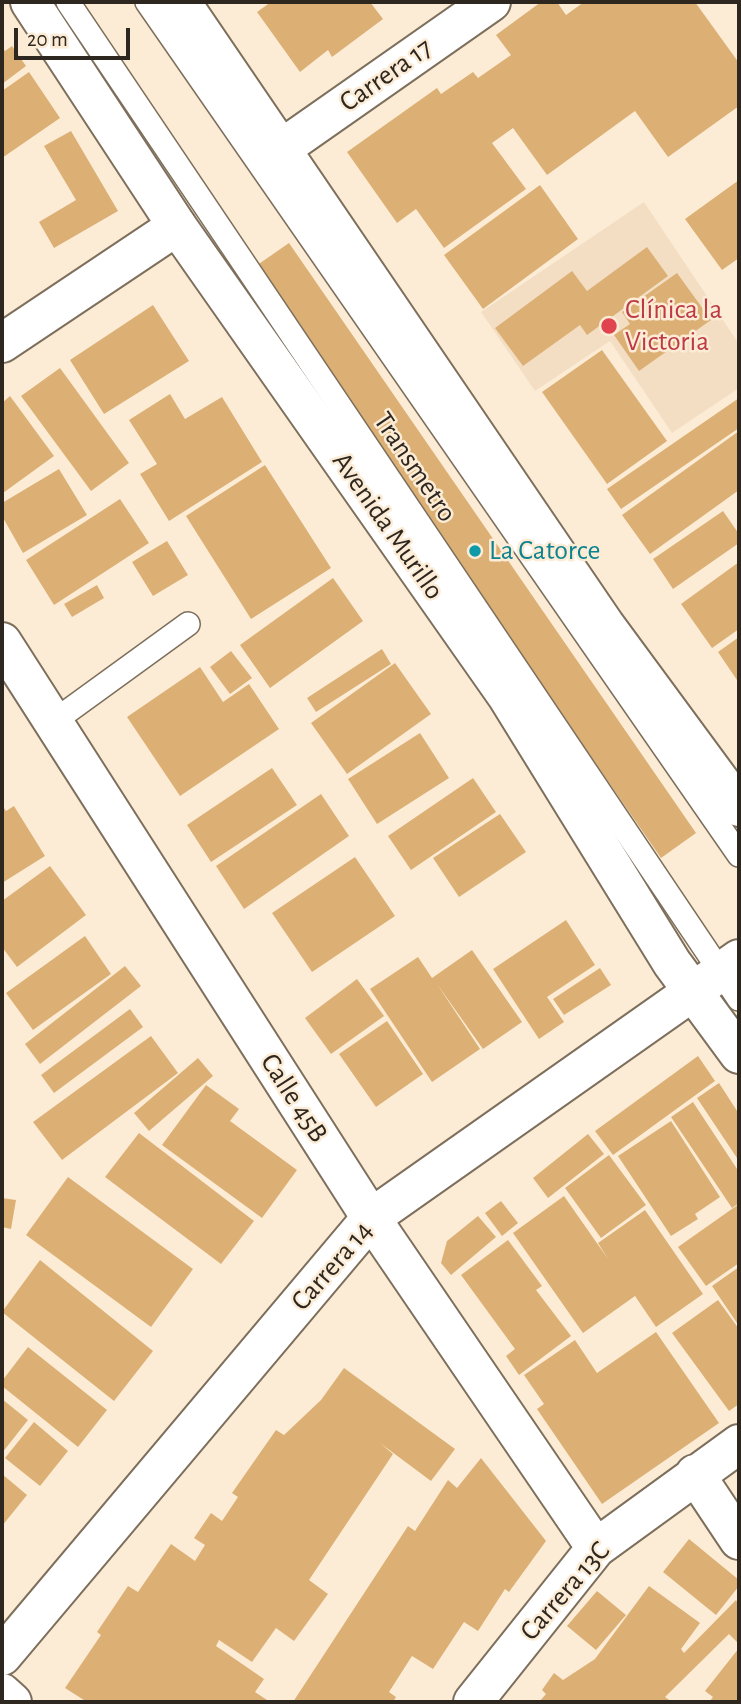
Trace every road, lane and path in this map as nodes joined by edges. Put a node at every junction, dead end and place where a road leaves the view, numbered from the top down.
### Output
1 (30, 2) edge
2 (68, 2) edge
3 (148, 2) edge
4 (181, 2) edge
5 (491, 2) edge
6 (281, 149) junction
7 (177, 226) junction
8 (2, 343) edge
9 (188, 624) dead end
10 (8, 664) edge
11 (53, 722) junction
12 (739, 807) edge
13 (739, 855) edge
14 (723, 980) edge
15 (739, 1055) edge
16 (371, 1218) junction
17 (739, 1444) edge
18 (695, 1474) junction
19 (739, 1540) edge
20 (596, 1548) junction
21 (2, 1656) edge
22 (2, 1693) edge
23 (12, 1702) edge
24 (472, 1702) edge

1 - 7 street, Avenida Murillo
2 - 14 lane, Transmetro
3 - 13 lane, Transmetro
4 - 6 street
5 - 6 street, Carrera 17
6 - 12 street
7 - 8 street
7 - 14 street, Avenida Murillo
9 - 11 lane
10 - 11 street, Calle 45B
11 - 16 street, Calle 45B
14 - 15 street, Avenida Murillo
14 - 16 street, Carrera 14
16 - 20 street, Calle 45B
16 - 21 street, Carrera 14
17 - 18 street, Carrera 13C
18 - 19 street
18 - 20 street, Carrera 13C
20 - 24 street, Carrera 13C
22 - 23 street

